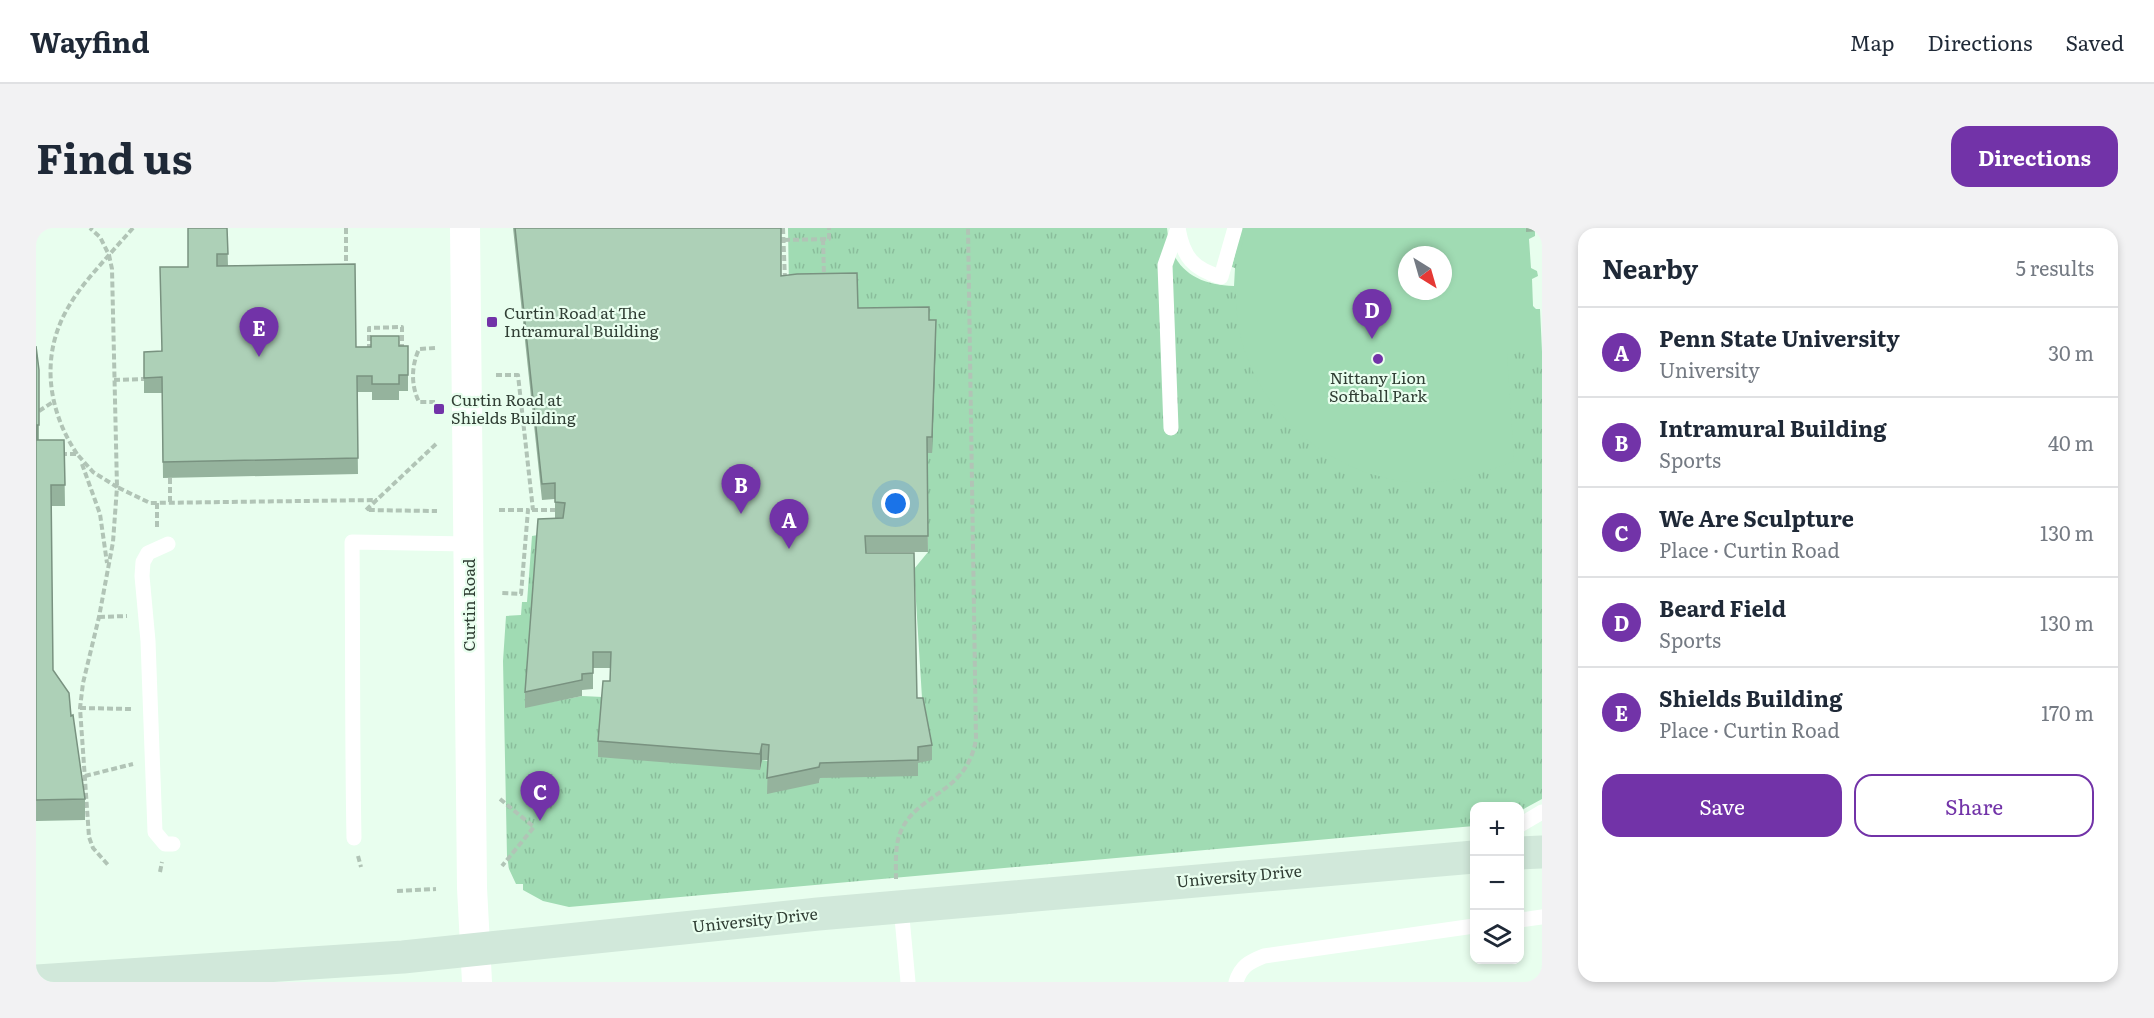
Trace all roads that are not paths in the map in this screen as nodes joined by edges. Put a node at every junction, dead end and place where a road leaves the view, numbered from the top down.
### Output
1 (465, 228) edge
2 (1178, 228) edge
3 (1236, 228) edge
4 (1171, 428) dead end
5 (168, 544) dead end
6 (469, 544) junction
7 (1542, 812) edge
8 (1524, 823) edge
9 (354, 838) dead end
10 (173, 844) dead end
11 (1542, 852) edge
12 (1524, 854) edge
13 (1470, 856) edge
14 (898, 895) junction
15 (1542, 917) edge
16 (1524, 919) edge
17 (1470, 927) edge
18 (475, 949) junction
19 (36, 981) edge
20 (477, 982) edge
21 (908, 982) edge
22 (1236, 982) edge

1 - 6 street, Curtin Road
2 - 3 lane
2 - 4 lane
5 - 10 lane
6 - 9 lane
6 - 18 street, Curtin Road
7 - 8 lane
11 - 12 main road
13 - 14 main road, University Drive
14 - 18 main road, University Drive
14 - 21 lane
15 - 16 lane
17 - 22 lane
18 - 19 main road, University Drive
18 - 20 street, Curtin Road

